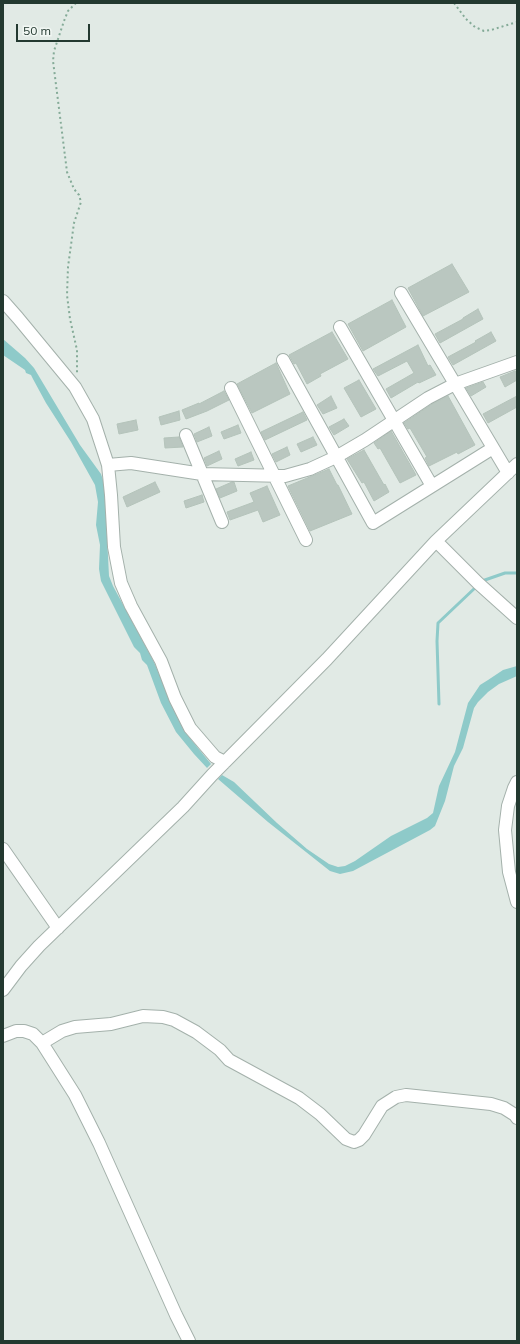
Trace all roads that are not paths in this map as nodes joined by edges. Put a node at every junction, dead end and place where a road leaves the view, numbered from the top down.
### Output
1 (401, 293) dead end
2 (3, 301) edge
3 (340, 327) dead end
4 (283, 360) dead end
5 (517, 362) edge
6 (455, 384) junction
7 (231, 388) dead end
8 (394, 420) junction
9 (186, 435) dead end
10 (493, 448) junction
11 (336, 457) junction
12 (517, 464) edge
13 (108, 465) junction
14 (508, 473) junction
15 (202, 474) junction
16 (275, 477) junction
17 (432, 486) junction
18 (222, 522) dead end
19 (306, 540) dead end
20 (436, 541) junction
21 (517, 618) edge
22 (223, 764) junction
23 (517, 782) edge
24 (3, 849) edge
25 (517, 902) edge
26 (58, 928) junction
27 (3, 990) edge
28 (3, 1036) edge
29 (42, 1043) junction
30 (517, 1118) edge
31 (189, 1341) edge

1 - 6 street
2 - 13 street
3 - 8 street
4 - 11 street
5 - 6 street
6 - 8 street
6 - 10 street
7 - 16 street
8 - 11 street
8 - 17 street
9 - 15 street
10 - 14 street
10 - 17 street
11 - 16 street
11 - 17 street
12 - 14 street
13 - 15 street
13 - 22 street
14 - 20 street
15 - 16 street
15 - 18 street
16 - 19 street
20 - 21 street
20 - 22 street
22 - 26 street
23 - 25 street
24 - 26 street
26 - 27 street
28 - 29 street
29 - 30 street
29 - 31 street

